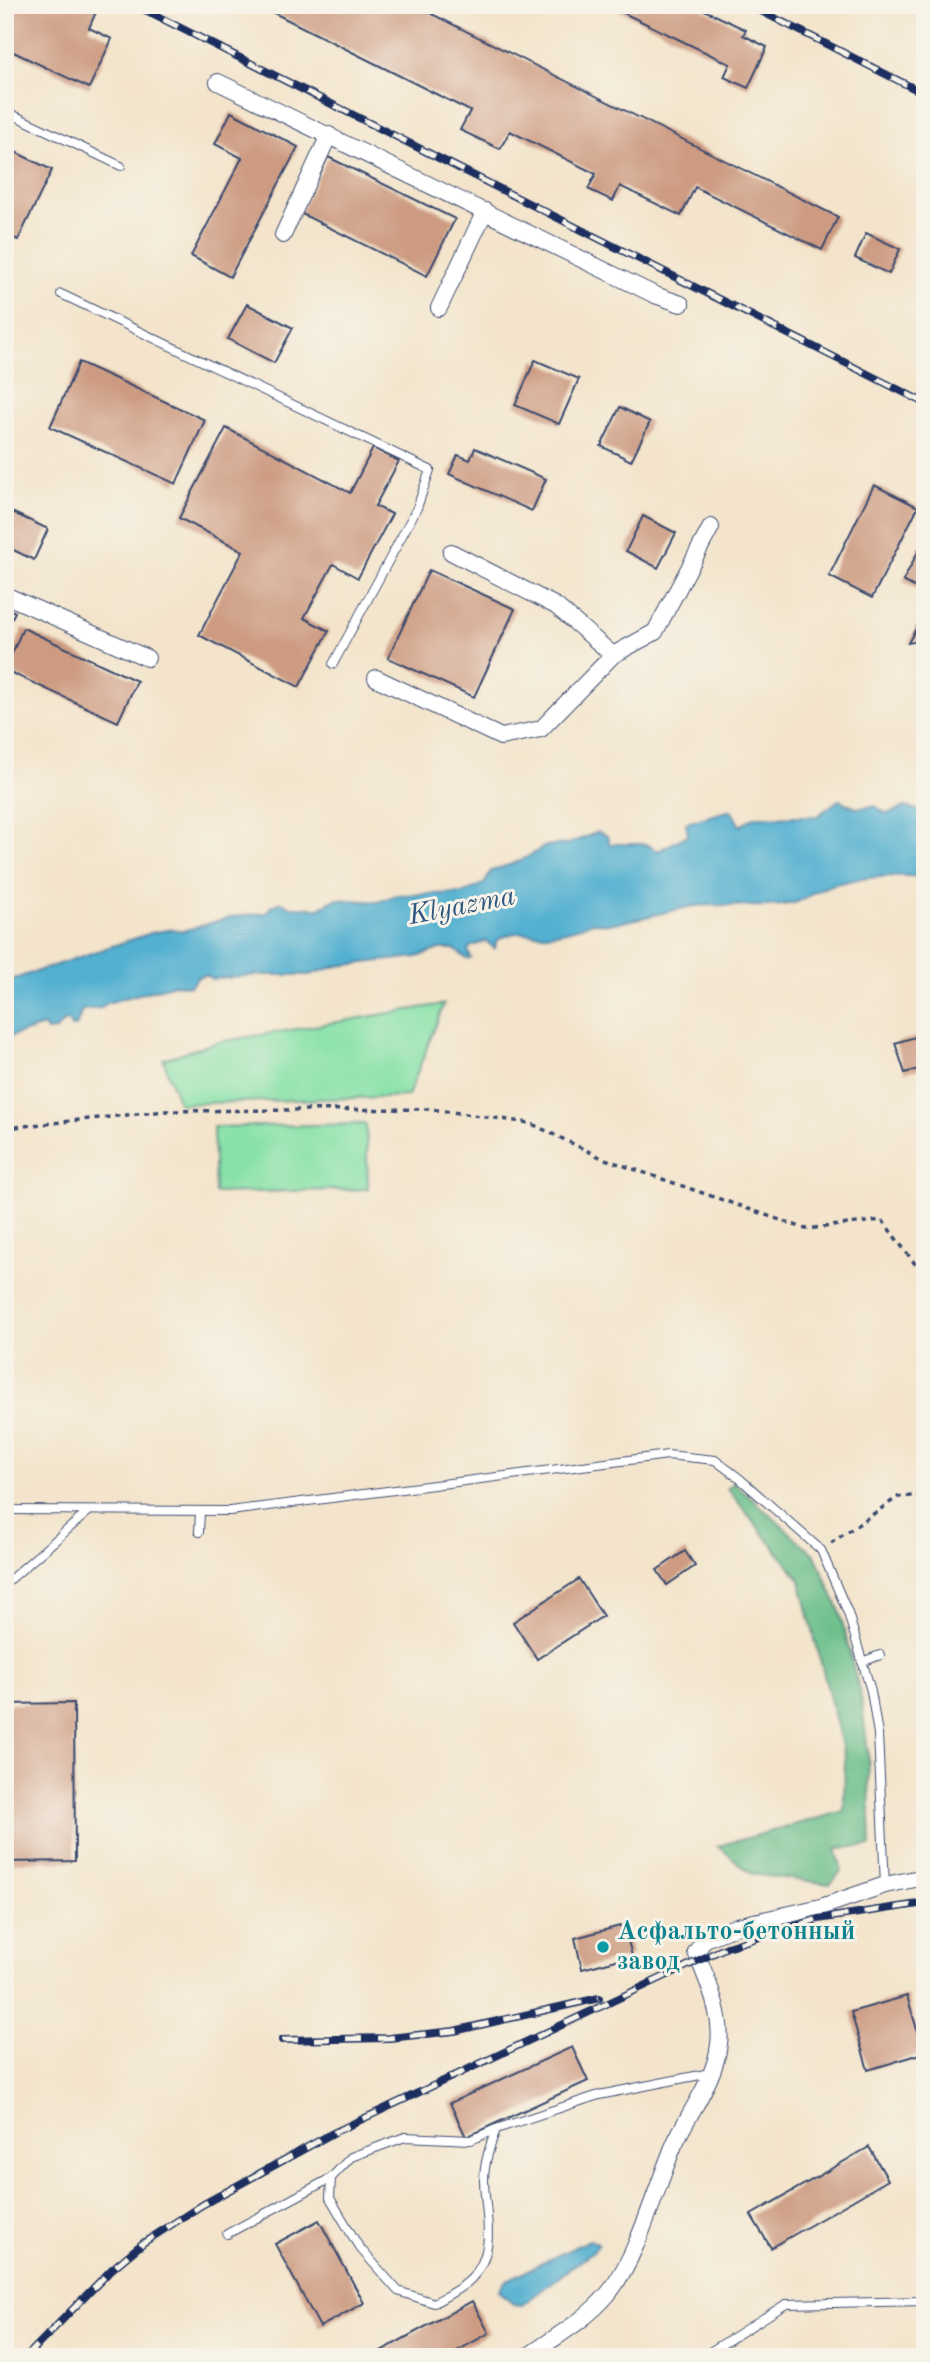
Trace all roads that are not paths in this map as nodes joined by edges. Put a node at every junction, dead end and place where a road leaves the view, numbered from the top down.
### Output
1 (218, 82) dead end
2 (5, 111) edge
3 (330, 135) junction
4 (121, 166) dead end
5 (485, 211) junction
6 (283, 235) dead end
7 (61, 294) dead end
8 (681, 304) dead end
9 (439, 308) dead end
10 (711, 527) dead end
11 (451, 552) dead end
12 (5, 596) edge
13 (613, 655) junction
14 (147, 658) dead end
15 (332, 664) dead end
16 (376, 678) dead end
17 (5, 1510) edge
18 (89, 1511) junction
19 (200, 1512) junction
20 (200, 1532) dead end
21 (5, 1584) edge
22 (880, 1655) dead end
23 (862, 1662) junction
24 (925, 1877) edge
25 (885, 1885) junction
26 (711, 2073) junction
27 (496, 2129) junction
28 (331, 2178) junction
29 (227, 2234) dead end
30 (925, 2301) edge
31 (527, 2357) edge
32 (702, 2357) edge

1 - 3 street
2 - 4 lane
3 - 5 street
3 - 6 street
5 - 8 street
5 - 9 street
7 - 15 lane
10 - 13 street
11 - 13 street
12 - 14 street
13 - 16 street
17 - 18 lane
18 - 19 lane
18 - 21 lane
19 - 20 lane
19 - 23 lane
22 - 23 lane
23 - 25 lane
24 - 25 street
25 - 26 street
26 - 27 lane
26 - 31 street
27 - 28 lane
27 - 28 lane
28 - 29 lane
30 - 32 lane

